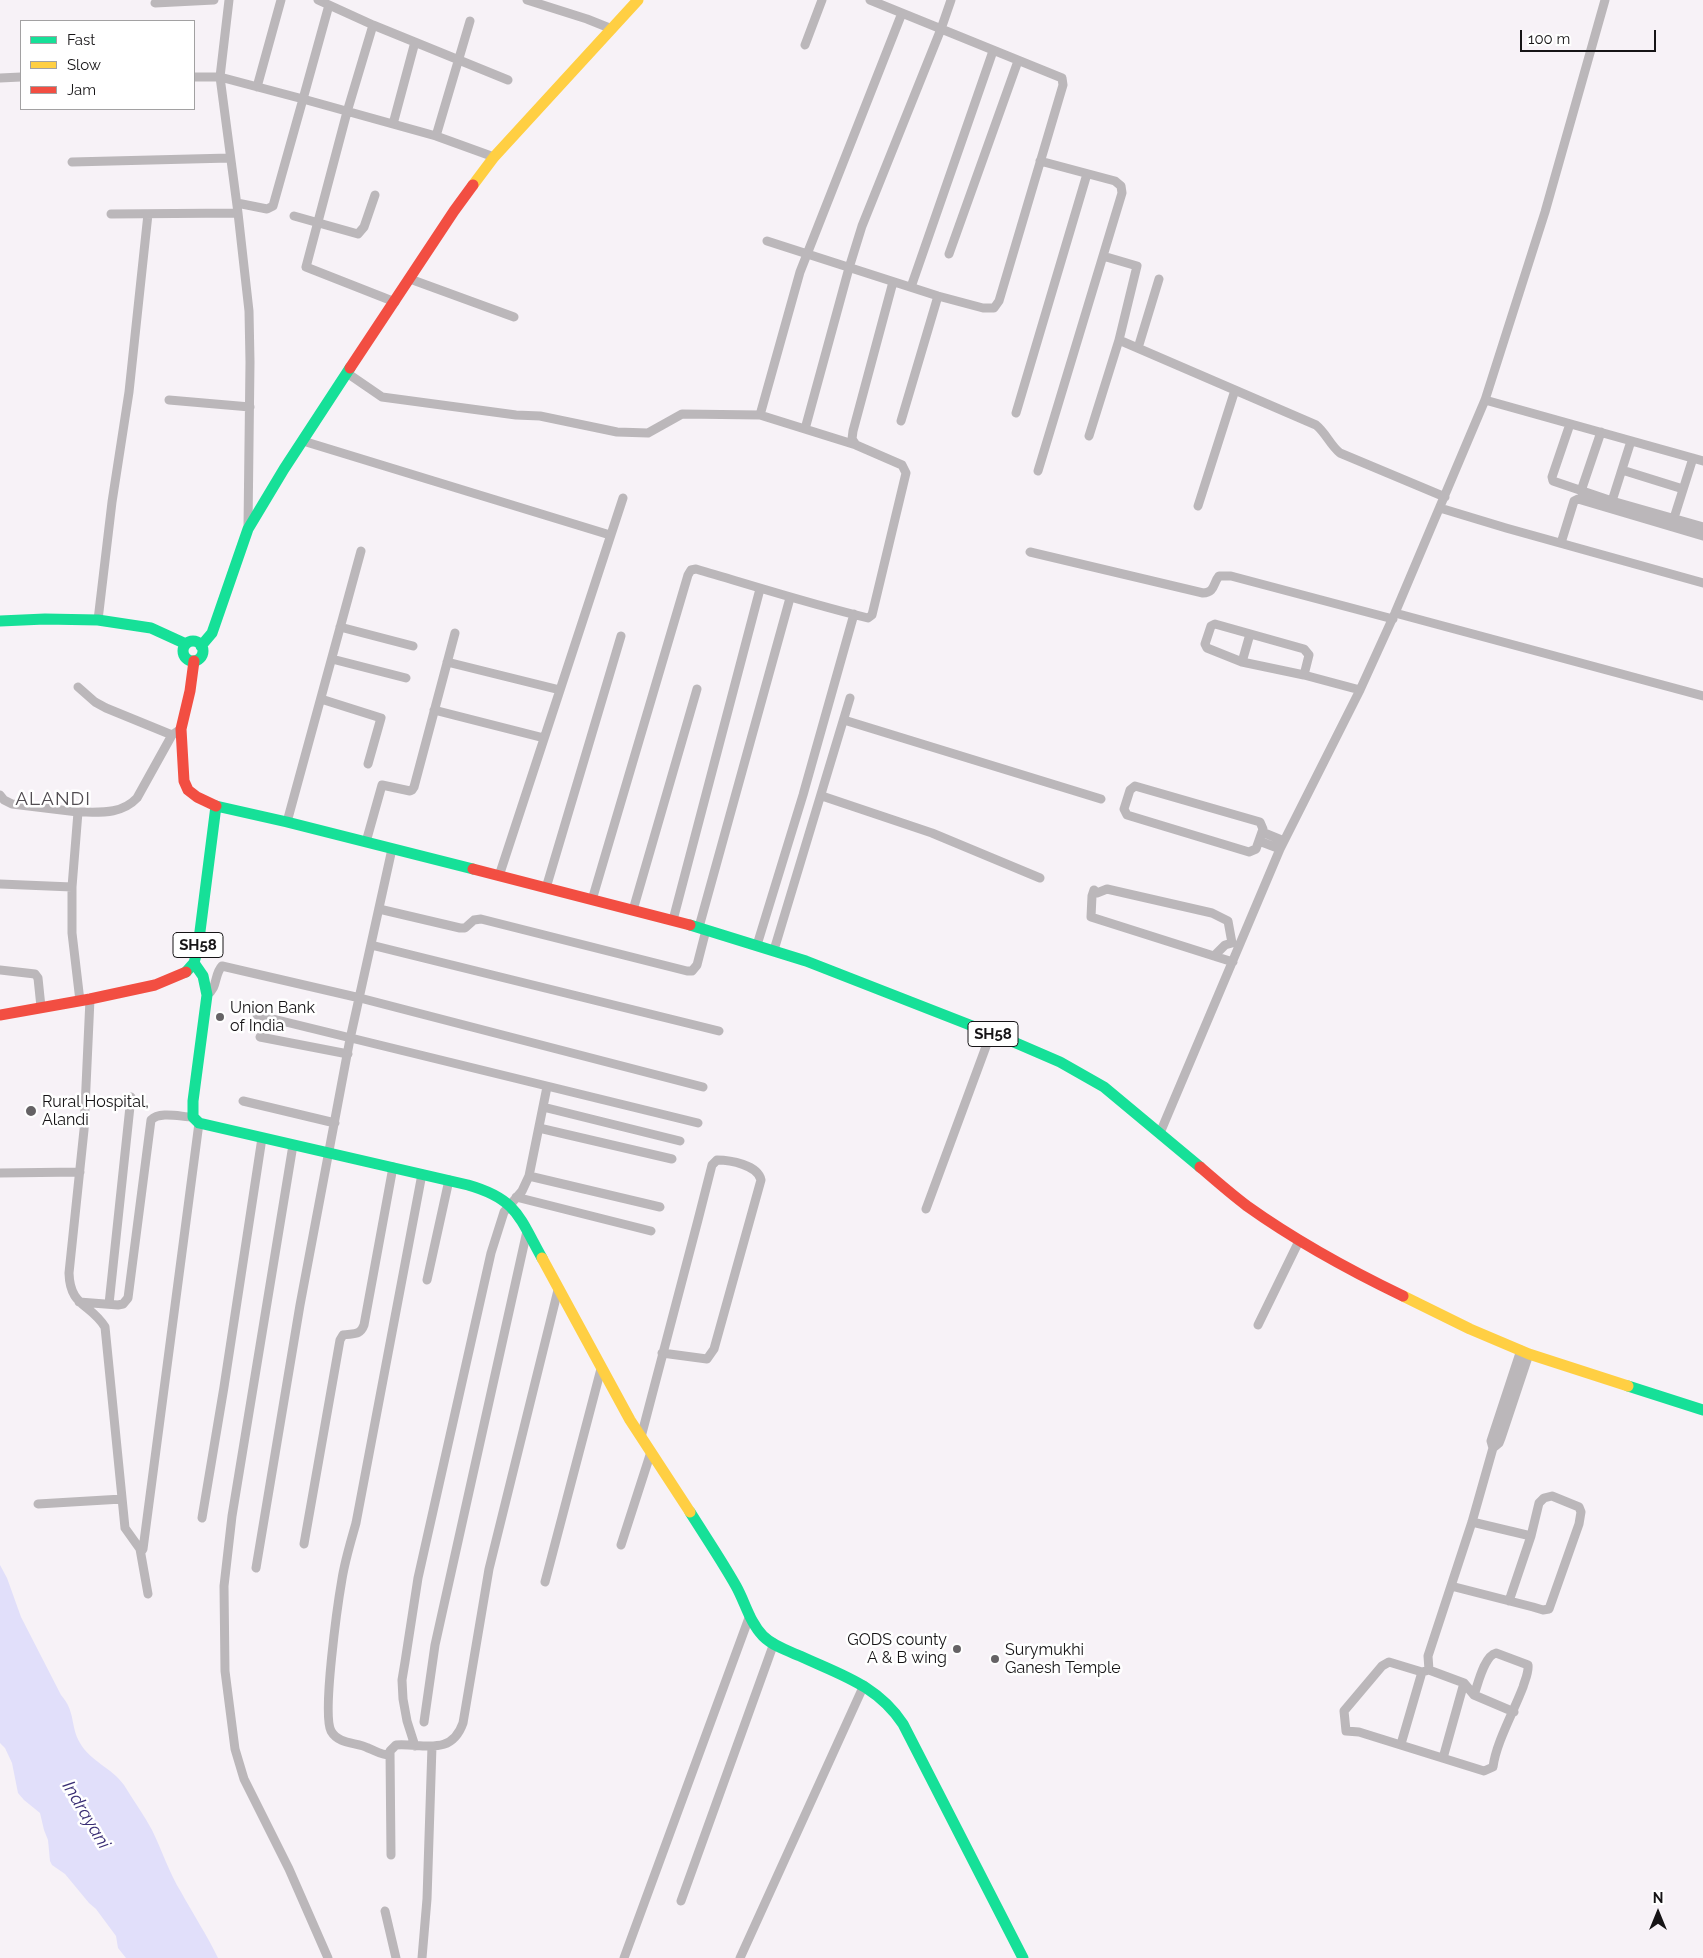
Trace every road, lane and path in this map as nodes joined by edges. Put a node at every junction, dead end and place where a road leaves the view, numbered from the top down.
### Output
1 (214, 0) edge
2 (229, 0) edge
3 (281, 0) edge
4 (318, 0) edge
5 (527, 0) edge
6 (638, 0) edge
7 (822, 0) edge
8 (870, 0) edge
9 (951, 0) edge
10 (1605, 0) edge
11 (156, 4) dead end
12 (329, 5) junction
13 (902, 13) junction
14 (470, 21) dead end
15 (373, 24) junction
16 (612, 29) junction
17 (941, 29) junction
18 (415, 42) junction
19 (805, 45) dead end
20 (993, 51) junction
21 (458, 60) junction
22 (1018, 60) junction
23 (195, 77) edge
24 (220, 77) junction
25 (0, 78) edge
26 (20, 78) edge
27 (508, 80) dead end
28 (257, 86) junction
29 (304, 99) junction
30 (347, 112) junction
31 (393, 124) junction
32 (436, 136) junction
33 (494, 157) junction
34 (230, 158) junction
35 (1040, 161) junction
36 (72, 162) dead end
37 (1087, 174) junction
38 (375, 195) dead end
39 (237, 203) junction
40 (238, 213) junction
41 (111, 214) dead end
42 (148, 214) junction
43 (294, 216) dead end
44 (317, 223) junction
45 (767, 241) dead end
46 (949, 254) dead end
47 (807, 255) junction
48 (1103, 256) junction
49 (849, 268) junction
50 (410, 279) junction
51 (1159, 280) dead end
52 (893, 282) junction
53 (911, 287) junction
54 (938, 296) junction
55 (395, 302) junction
56 (514, 317) dead end
57 (1119, 340) junction
58 (1138, 348) junction
59 (347, 373) junction
60 (1235, 390) junction
61 (169, 400) dead end
62 (1485, 400) junction
63 (250, 407) junction
64 (1016, 413) dead end
65 (760, 415) junction
66 (901, 421) dead end
67 (1570, 424) junction
68 (805, 429) junction
69 (1601, 432) junction
70 (1089, 436) dead end
71 (303, 440) junction
72 (1631, 441) junction
73 (856, 445) junction
74 (1693, 458) junction
75 (1703, 461) edge
76 (1622, 470) junction
77 (1038, 471) dead end
78 (1683, 489) junction
79 (1581, 491) junction
80 (1445, 497) junction
81 (623, 498) dead end
82 (1612, 501) junction
83 (1198, 506) dead end
84 (1440, 508) junction
85 (1674, 518) junction
86 (1703, 527) edge
87 (248, 530) junction
88 (610, 535) junction
89 (1703, 536) edge
90 (1561, 544) junction
91 (361, 551) dead end
92 (1030, 552) dead end
93 (1703, 584) edge
94 (760, 589) junction
95 (790, 598) junction
96 (854, 614) junction
97 (1394, 616) junction
98 (98, 620) junction
99 (0, 621) edge
100 (340, 627) junction
101 (454, 632) dead end
102 (1250, 634) junction
103 (621, 636) dead end
104 (186, 644) junction
105 (202, 646) junction
106 (413, 646) dead end
107 (332, 659) junction
108 (194, 662) junction
109 (447, 662) junction
110 (1242, 662) junction
111 (1304, 675) junction
112 (406, 678) dead end
113 (78, 688) dead end
114 (697, 689) dead end
115 (560, 690) junction
116 (1360, 690) junction
117 (1703, 696) edge
118 (850, 698) dead end
119 (321, 699) junction
120 (434, 710) junction
121 (844, 720) junction
122 (177, 732) junction
123 (544, 738) junction
124 (368, 764) dead end
125 (0, 795) edge
126 (822, 796) junction
127 (1101, 799) dead end
128 (216, 806) junction
129 (78, 812) junction
130 (286, 822) junction
131 (1261, 837) junction
132 (366, 842) junction
133 (1282, 845) junction
134 (392, 849) junction
135 (499, 876) junction
136 (1040, 878) dead end
137 (0, 884) edge
138 (72, 887) junction
139 (546, 888) junction
140 (592, 900) junction
141 (379, 909) junction
142 (633, 910) junction
143 (673, 920) junction
144 (703, 929) junction
145 (757, 944) junction
146 (371, 945) junction
147 (774, 950) junction
148 (1214, 956) junction
149 (1233, 962) junction
150 (194, 963) junction
151 (0, 970) edge
152 (206, 995) junction
153 (360, 998) junction
154 (85, 1000) junction
155 (41, 1008) junction
156 (0, 1015) edge
157 (257, 1015) dead end
158 (719, 1031) dead end
159 (991, 1033) junction
160 (260, 1037) dead end
161 (350, 1039) junction
162 (348, 1054) junction
163 (547, 1087) junction
164 (703, 1087) dead end
165 (131, 1096) dead end
166 (243, 1101) dead end
167 (543, 1107) junction
168 (196, 1120) junction
169 (335, 1123) junction
170 (698, 1123) dead end
171 (539, 1128) junction
172 (1160, 1133) junction
173 (262, 1138) junction
174 (680, 1141) dead end
175 (293, 1145) junction
176 (329, 1153) junction
177 (672, 1159) dead end
178 (392, 1167) junction
179 (80, 1172) junction
180 (0, 1173) edge
181 (422, 1174) junction
182 (529, 1176) junction
183 (449, 1180) junction
184 (513, 1200) junction
185 (660, 1207) dead end
186 (926, 1209) dead end
187 (527, 1231) junction
188 (652, 1231) dead end
189 (1299, 1241) junction
190 (427, 1280) dead end
191 (558, 1290) junction
192 (79, 1302) junction
193 (109, 1304) junction
194 (1258, 1325) dead end
195 (662, 1352) junction
196 (1525, 1352) junction
197 (601, 1369) junction
198 (1703, 1410) edge
199 (641, 1437) junction
200 (651, 1452) junction
201 (122, 1499) junction
202 (38, 1504) dead end
203 (202, 1518) dead end
204 (1472, 1522) junction
205 (1531, 1536) junction
206 (304, 1544) dead end
207 (621, 1545) dead end
208 (141, 1552) junction
209 (256, 1568) dead end
210 (545, 1582) dead end
211 (1451, 1586) junction
212 (148, 1594) dead end
213 (1509, 1601) junction
214 (750, 1616) junction
215 (774, 1643) junction
216 (1426, 1671) junction
217 (1464, 1683) junction
218 (864, 1685) junction
219 (1474, 1695) junction
220 (1514, 1712) junction
221 (424, 1722) dead end
222 (1401, 1744) junction
223 (416, 1746) junction
224 (432, 1746) junction
225 (390, 1755) junction
226 (1443, 1758) junction
227 (390, 1855) dead end
228 (681, 1901) dead end
229 (385, 1911) dead end
230 (328, 1958) edge
231 (396, 1958) edge
232 (422, 1958) edge
233 (624, 1958) edge
234 (740, 1958) edge
235 (1023, 1958) edge

1 - 11 street
2 - 24 street
3 - 28 street
4 - 12 street
5 - 16 street
6 - 16 main road
7 - 19 street
8 - 13 street
9 - 17 street
10 - 62 street
12 - 15 street
12 - 29 street
13 - 17 street
13 - 47 street
14 - 21 street
15 - 18 street
15 - 30 street
16 - 33 main road
17 - 20 street
17 - 49 street
18 - 21 street
18 - 31 street
20 - 22 street
20 - 53 street
21 - 27 street
21 - 32 street
22 - 35 street
22 - 46 street
23 - 24 street
24 - 28 street
24 - 34 street
25 - 26 street
28 - 29 street
29 - 30 street
29 - 39 street
30 - 31 street
30 - 44 street
31 - 32 street
32 - 33 street
33 - 50 main road
34 - 36 street
34 - 39 street
35 - 37 street
35 - 54 street
37 - 48 street
37 - 64 street
38 - 44 street
39 - 40 street
40 - 42 street
40 - 63 street
41 - 42 street
42 - 98 street
43 - 44 street
44 - 55 street
45 - 47 street
47 - 49 street
47 - 65 street
48 - 57 street
48 - 77 street
49 - 52 street
49 - 68 street
50 - 55 main road
50 - 56 street
51 - 58 street
52 - 53 street
52 - 73 street
53 - 54 street
54 - 66 street
55 - 59 main road
57 - 58 street
57 - 70 street
58 - 60 street
59 - 65 street
59 - 71 main road
60 - 80 street
60 - 83 street
61 - 63 street
62 - 67 street
62 - 80 street
63 - 87 street
65 - 68 street
67 - 69 street
67 - 79 street
68 - 73 street
69 - 72 street
69 - 79 street
71 - 87 main road
71 - 88 street
72 - 74 street
72 - 76 street
73 - 96 street
74 - 75 street
74 - 78 street
76 - 78 street
76 - 82 street
78 - 85 street
79 - 82 street
80 - 84 street
81 - 88 street
82 - 85 street
84 - 90 street
84 - 97 street
85 - 86 street
87 - 105 main road
88 - 115 street
89 - 90 street
90 - 93 street
91 - 100 street
92 - 97 street
94 - 95 street
94 - 140 street
94 - 143 street
95 - 96 street
95 - 144 street
96 - 145 street
97 - 116 street
97 - 117 street
98 - 99 main road
98 - 104 main road
100 - 106 street
100 - 107 street
101 - 109 street
102 - 110 street
102 - 110 street
102 - 111 street
103 - 139 street
104 - 105 main road
104 - 108 main road
105 - 108 main road
107 - 112 street
107 - 119 street
108 - 122 main road
109 - 115 street
109 - 120 street
110 - 111 street
111 - 116 street
113 - 122 street
114 - 142 street
115 - 123 street
116 - 133 street
118 - 121 street
119 - 124 street
119 - 130 street
120 - 123 street
120 - 132 street
121 - 126 street
121 - 127 street
122 - 128 main road
122 - 129 street
123 - 135 street
125 - 129 street
126 - 136 street
126 - 147 street
128 - 130 main road, SH58
128 - 150 main road, SH58
129 - 138 street
130 - 132 main road, SH58
131 - 131 street
131 - 133 street
132 - 134 main road, SH58
133 - 149 street
134 - 135 main road, SH58
134 - 141 street
135 - 139 main road, SH58
137 - 138 street
138 - 154 street
139 - 140 main road, SH58
140 - 142 main road, SH58
141 - 144 street
141 - 146 street
142 - 143 main road, SH58
143 - 144 main road, SH58
144 - 145 main road, SH58
145 - 147 main road, SH58
146 - 153 street
146 - 158 street
147 - 159 main road, SH58
148 - 148 street
148 - 149 street
149 - 172 street
150 - 152 main road
150 - 154 main road, SH58
151 - 155 street
152 - 153 street
152 - 168 main road
153 - 161 street
153 - 164 street
154 - 155 main road, SH58
154 - 179 street
155 - 156 main road, SH58
157 - 161 street
159 - 172 main road, SH58
159 - 186 street
160 - 162 street
161 - 162 street
161 - 163 street
162 - 169 street
163 - 167 street
163 - 170 street
165 - 193 street
166 - 169 street
167 - 171 street
167 - 174 street
168 - 173 main road
168 - 193 street
168 - 208 street
169 - 176 street
171 - 177 street
171 - 182 street
172 - 189 main road, SH58
173 - 175 main road
173 - 203 street
175 - 176 main road
175 - 230 street
176 - 178 main road
176 - 209 street
178 - 181 main road
178 - 206 street
179 - 180 street
179 - 192 street
181 - 183 main road
181 - 225 street
182 - 184 street
182 - 185 street
183 - 184 main road
183 - 190 street
184 - 187 main road
184 - 188 street
184 - 223 street
187 - 191 main road
187 - 221 street
189 - 194 street
189 - 196 main road, SH58
191 - 197 main road
191 - 224 street
192 - 193 street
192 - 201 street
195 - 195 street
195 - 199 street
196 - 198 main road, SH58
196 - 204 street
197 - 199 main road
197 - 210 street
199 - 200 main road
200 - 207 street
200 - 214 main road
201 - 202 street
201 - 208 street
204 - 205 street
204 - 211 street
205 - 213 street
205 - 213 street
208 - 212 street
211 - 213 street
211 - 216 street
214 - 215 main road
214 - 233 street
215 - 218 main road
215 - 228 street
216 - 217 street
216 - 222 street
216 - 222 street
217 - 219 street
217 - 226 street
218 - 234 street
218 - 235 main road
219 - 220 street
219 - 220 street
220 - 226 street
222 - 226 street
223 - 224 street
223 - 225 street
224 - 232 street
225 - 227 street
229 - 231 street

